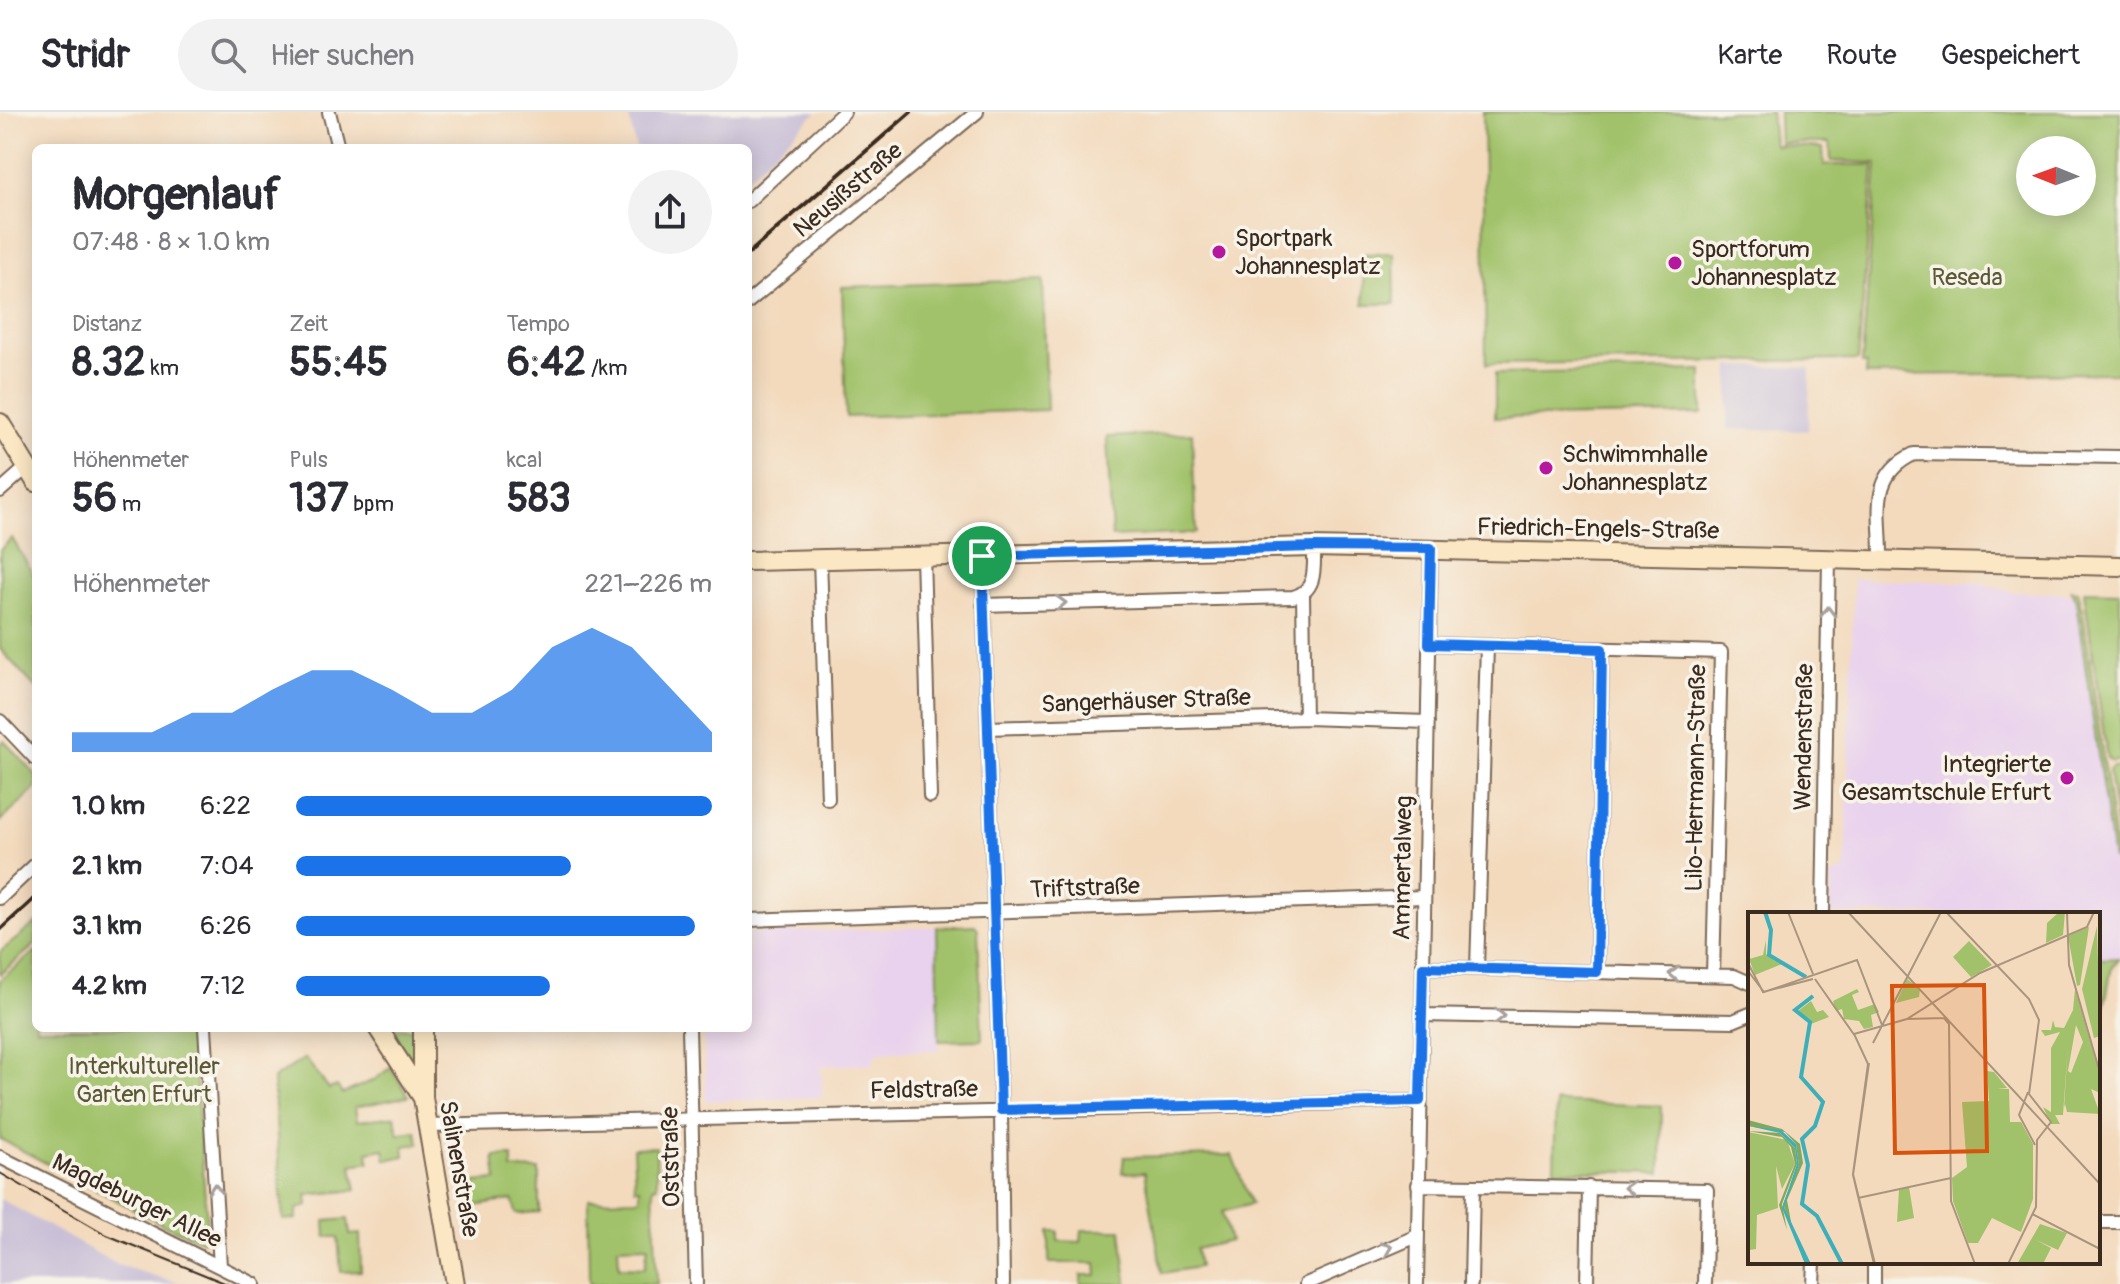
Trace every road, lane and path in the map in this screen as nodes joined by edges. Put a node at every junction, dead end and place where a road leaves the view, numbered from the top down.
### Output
1 (329, 112) edge
2 (844, 112) edge
3 (977, 112) edge
4 (337, 144) edge
5 (752, 197) edge
6 (752, 299) edge
7 (0, 423) edge
8 (2120, 457) edge
9 (32, 475) edge
10 (0, 491) edge
11 (1314, 547) junction
12 (1431, 548) junction
13 (923, 556) junction
14 (982, 556) junction
15 (820, 558) junction
16 (1829, 560) junction
17 (752, 561) edge
18 (1881, 561) junction
19 (2120, 566) edge
20 (1303, 595) junction
21 (983, 605) junction
22 (1429, 644) junction
23 (1487, 646) junction
24 (1602, 649) junction
25 (1305, 718) junction
26 (0, 721) edge
27 (1428, 722) junction
28 (988, 728) junction
29 (32, 755) edge
30 (930, 796) dead end
31 (828, 799) dead end
32 (32, 868) edge
33 (0, 877) edge
34 (10, 888) junction
35 (1424, 897) junction
36 (0, 898) edge
37 (1823, 912) edge
38 (995, 913) junction
39 (752, 920) edge
40 (1423, 967) junction
41 (1477, 968) junction
42 (1597, 972) junction
43 (1713, 975) junction
44 (1748, 982) edge
45 (1422, 1015) junction
46 (1748, 1015) edge
47 (205, 1032) edge
48 (381, 1032) edge
49 (423, 1032) edge
50 (689, 1032) edge
51 (423, 1098) junction
52 (1420, 1101) junction
53 (1001, 1110) junction
54 (692, 1117) junction
55 (428, 1126) junction
56 (0, 1157) edge
57 (1418, 1185) junction
58 (1473, 1186) junction
59 (1589, 1187) junction
60 (1417, 1236) junction
61 (1814, 1264) edge
62 (220, 1266) junction
63 (254, 1284) edge
64 (455, 1284) edge
65 (696, 1284) edge
66 (1003, 1284) edge
67 (1306, 1284) edge
68 (1417, 1284) edge
69 (1471, 1284) edge
70 (1587, 1284) edge
71 (1705, 1284) edge
72 (1813, 1284) edge

1 - 4 street
2 - 5 street
3 - 6 street, Neusißstraße
7 - 9 street
8 - 18 street
9 - 10 street
11 - 12 street, Friedrich-Engels-Straße
11 - 14 street, Friedrich-Engels-Straße
11 - 20 street
12 - 16 street, Friedrich-Engels-Straße
12 - 22 street, Ammertalweg
13 - 14 street, Friedrich-Engels-Straße
13 - 15 street, Friedrich-Engels-Straße
13 - 30 street
14 - 21 street
15 - 17 street, Friedrich-Engels-Straße
15 - 31 street
16 - 18 street, Friedrich-Engels-Straße
37 -> 16 street, Wendenstraße
18 - 19 street, Friedrich-Engels-Straße
21 -> 20 street
20 - 25 street
21 - 28 street
22 - 23 street, Lilo-Herrmann-Straße
22 - 27 street, Ammertalweg
23 - 24 street, Lilo-Herrmann-Straße
23 - 41 street
24 - 42 street
24 - 43 street, Lilo-Herrmann-Straße
25 - 27 street, Sangerhäuser Straße
25 - 28 street, Sangerhäuser Straße
26 - 29 street
27 - 35 street, Ammertalweg
28 - 38 street
32 - 34 street
33 - 34 street
34 - 36 street
35 - 38 street, Triftstraße
35 - 40 street, Ammertalweg
38 - 39 street, Triftstraße
38 - 53 street
40 - 41 street
40 - 45 street, Ammertalweg
41 - 42 street
43 -> 42 street
43 - 44 street
45 -> 46 street
45 - 52 street, Ammertalweg
62 -> 47 street
48 - 51 street, Salinenstraße
49 - 51 street
50 - 54 street, Oststraße
51 - 55 street, Salinenstraße
52 - 53 street, Feldstraße
52 - 57 street, Ammertalweg
53 - 54 street, Feldstraße
53 - 66 street
54 - 55 street, Feldstraße
54 - 65 street, Oststraße
55 - 64 street, Salinenstraße
56 - 62 street, Magdeburger Allee
57 - 58 street
57 - 60 street, Ammertalweg
58 - 59 street
58 - 69 street
59 - 70 street
71 -> 59 street
67 -> 60 street
60 - 68 street, Ammertalweg
61 - 72 street
62 - 63 street, Magdeburger Allee

